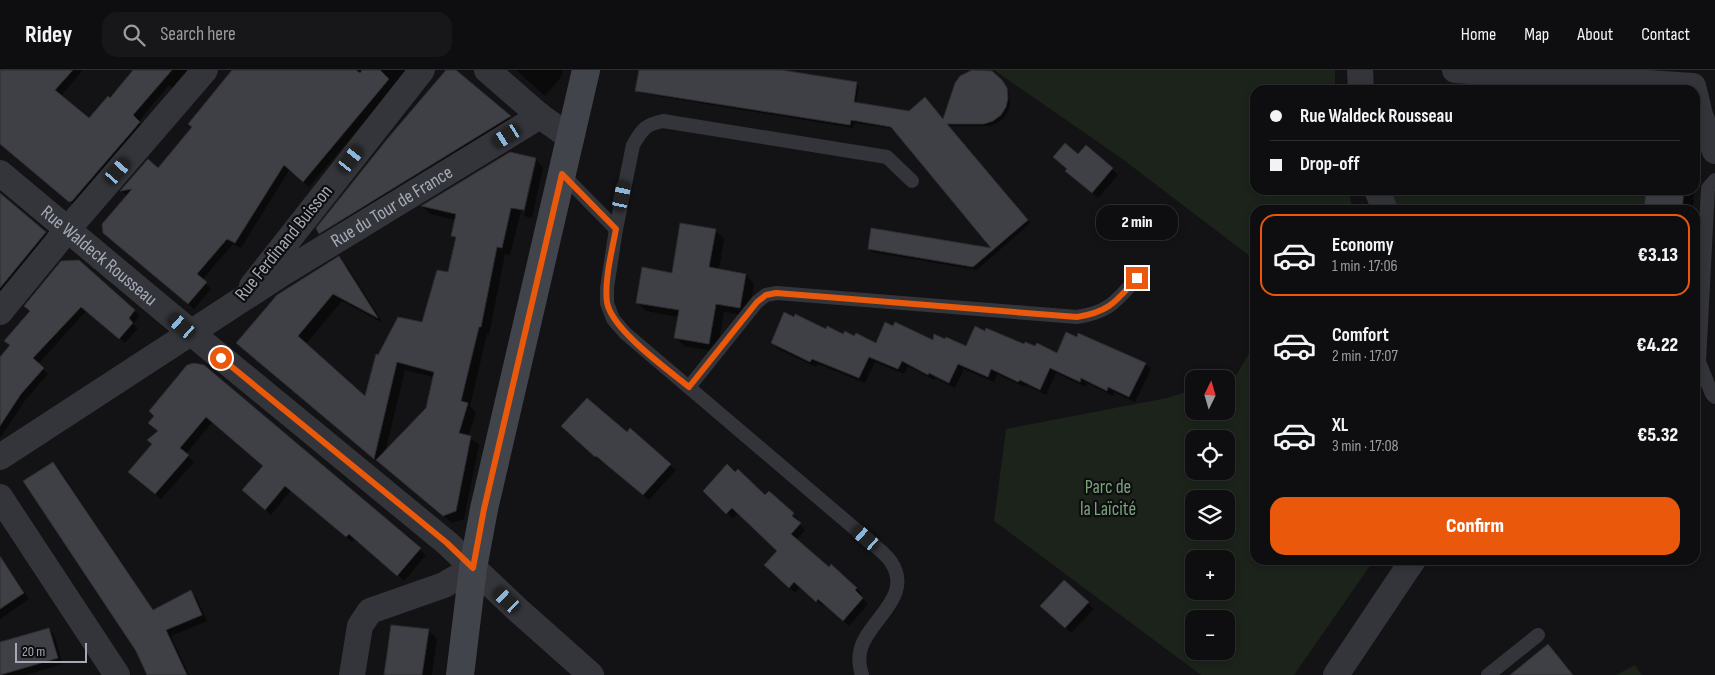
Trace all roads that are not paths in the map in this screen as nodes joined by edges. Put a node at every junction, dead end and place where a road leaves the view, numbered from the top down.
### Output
1 (206, 70) edge
2 (422, 70) edge
3 (487, 70) edge
4 (586, 70) edge
5 (1360, 70) edge
6 (1455, 70) edge
7 (1361, 85) edge
8 (1678, 85) edge
9 (1700, 115) edge
10 (540, 116) junction
11 (571, 138) junction
12 (1715, 150) edge
13 (0, 173) edge
14 (562, 174) junction
15 (1715, 180) edge
16 (912, 181) dead end
17 (68, 229) junction
18 (616, 229) junction
19 (1137, 278) dead end
20 (243, 299) junction
21 (0, 312) edge
22 (191, 333) junction
23 (1700, 343) edge
24 (1700, 364) edge
25 (689, 387) junction
26 (1715, 397) edge
27 (0, 456) edge
28 (0, 496) edge
29 (1410, 565) edge
30 (473, 568) junction
31 (1538, 636) dead end
32 (117, 675) edge
33 (352, 675) edge
34 (460, 675) edge
35 (591, 675) edge
36 (862, 675) edge
37 (1336, 675) edge
38 (1488, 675) edge

1 - 17 street
2 - 20 street, Rue Ferdinand Buisson
3 - 10 street
4 - 11 street
5 - 7 street
6 - 8 street
9 - 12 street
10 - 11 street
10 - 20 street, Rue du Tour de France
11 - 14 street
13 - 17 street, Rue Waldeck Rousseau
14 - 18 lane
14 - 30 street
15 - 23 lane
16 - 18 lane
17 - 21 street
17 - 22 street, Rue Waldeck Rousseau
18 - 25 lane
19 - 25 lane
20 - 22 street, Rue Ferdinand Buisson
22 - 27 street
22 - 30 street, Rue Waldeck Rousseau
24 - 26 lane
25 - 36 lane
28 - 32 street
29 - 37 street
30 - 33 street
30 - 34 street
30 - 35 street, Rue Waldeck Rousseau
31 - 38 lane

